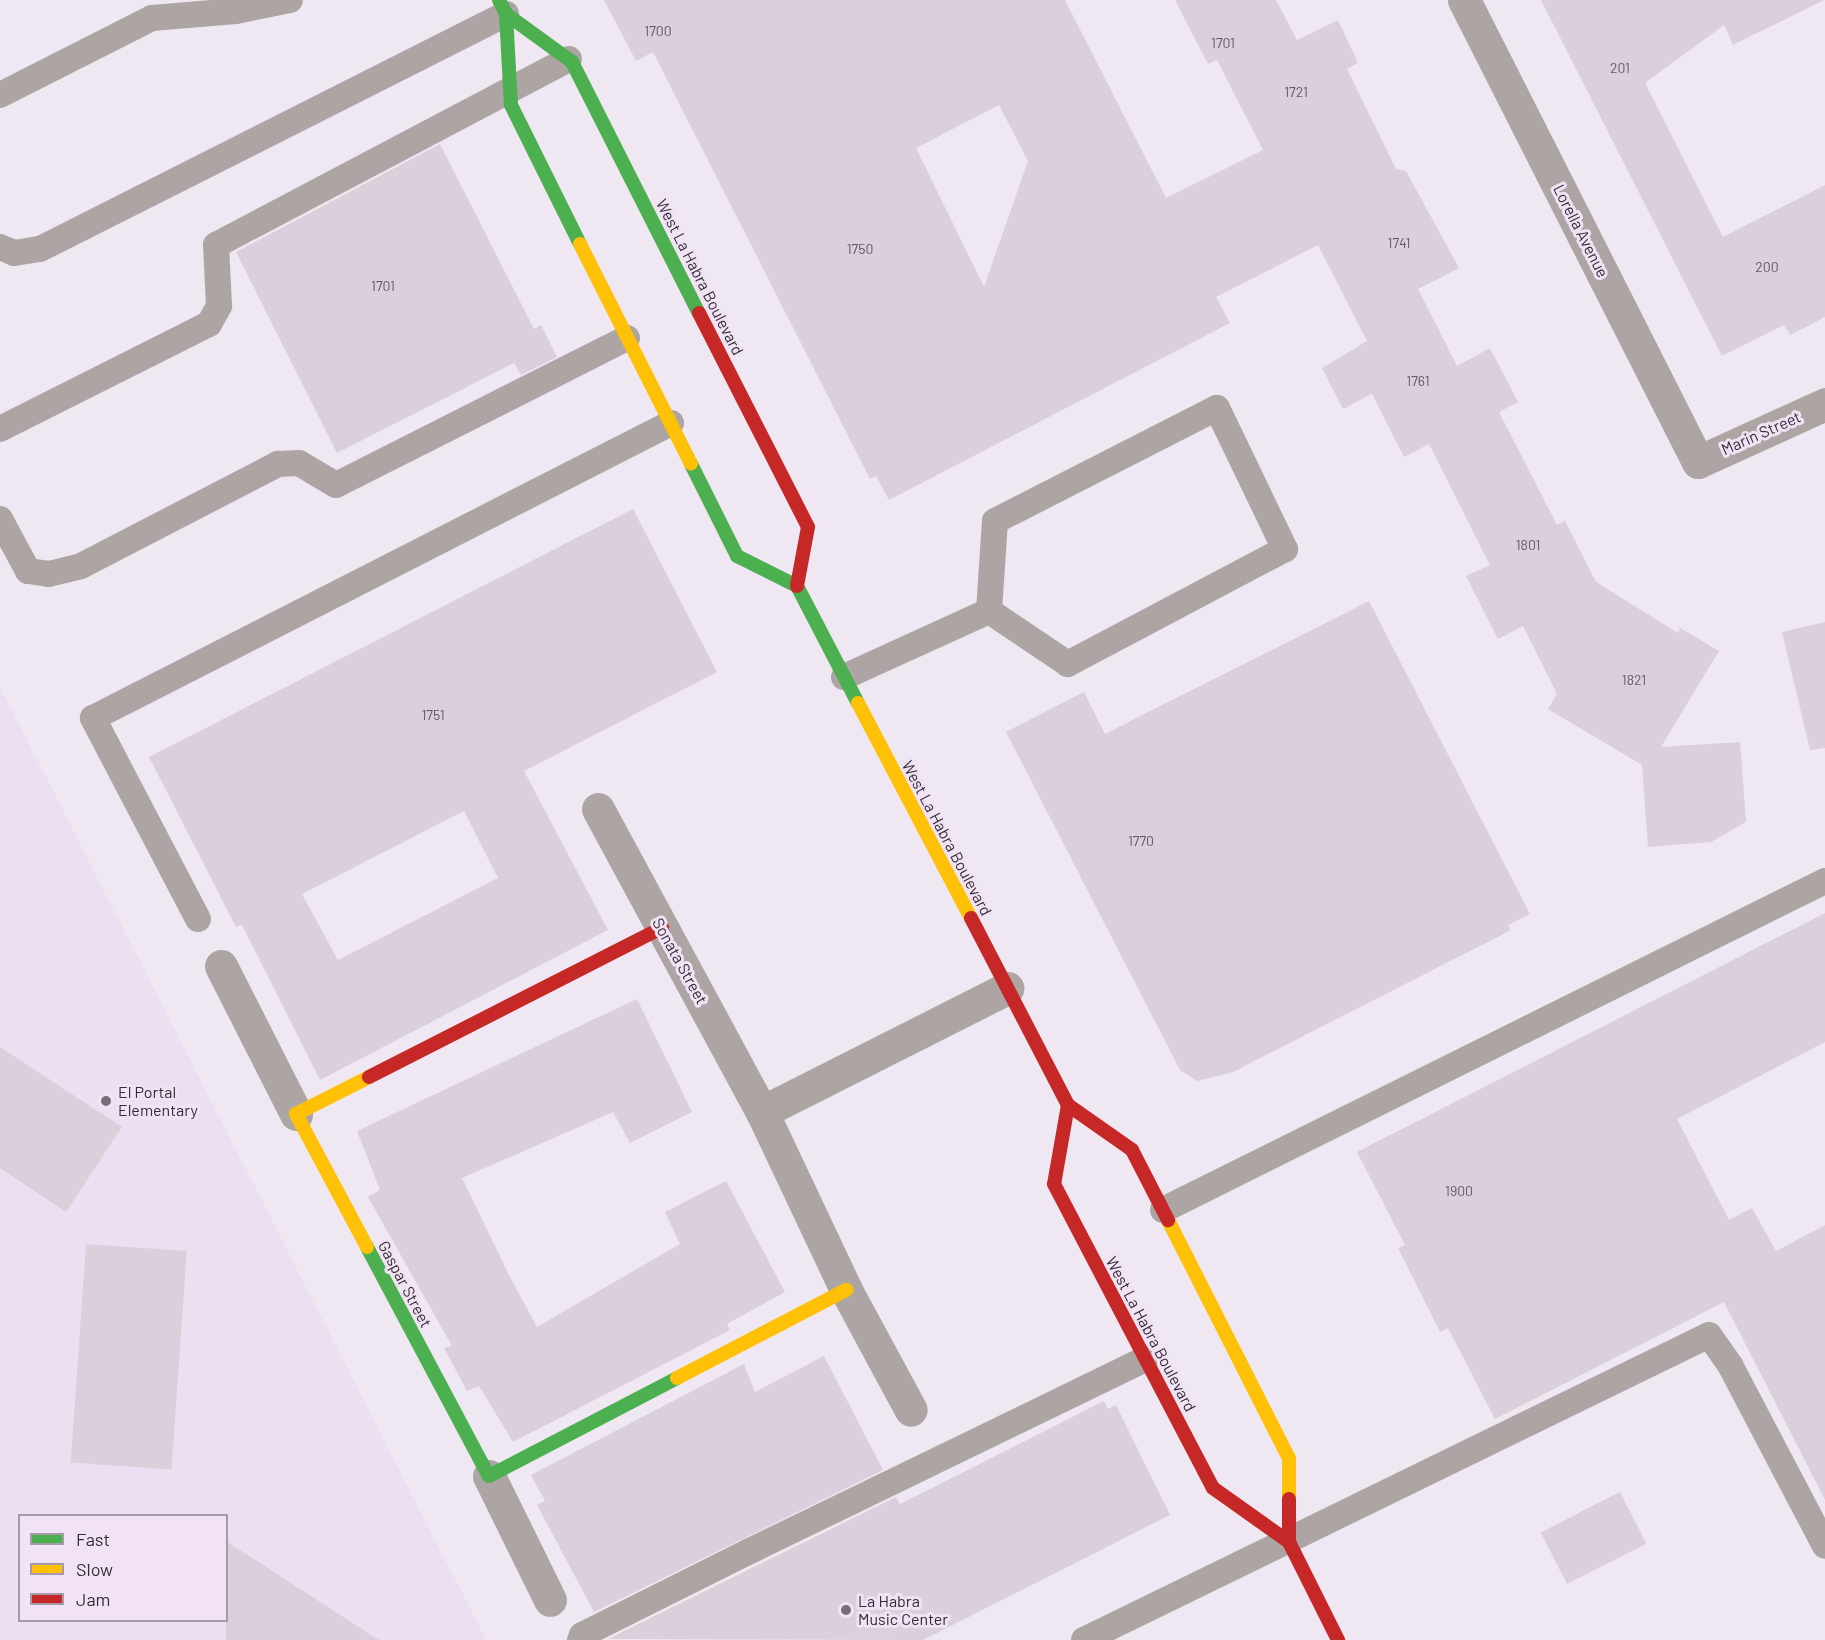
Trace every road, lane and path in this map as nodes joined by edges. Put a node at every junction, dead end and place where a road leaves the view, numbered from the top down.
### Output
1 (290, 0) edge
2 (1464, 0) edge
3 (502, 7) edge
4 (569, 59) junction
5 (510, 91) junction
6 (0, 95) edge
7 (0, 247) edge
8 (627, 338) junction
9 (1825, 404) edge
10 (671, 423) junction
11 (0, 429) edge
12 (1698, 462) joint
13 (0, 519) edge
14 (797, 586) junction
15 (988, 611) junction
16 (844, 677) junction
17 (598, 808) dead end
18 (1825, 881) edge
19 (198, 919) dead end
20 (662, 928) junction
21 (221, 966) dead end
22 (1007, 988) junction
23 (1068, 1105) junction
24 (762, 1112) junction
25 (296, 1114) junction
26 (1163, 1210) junction
27 (846, 1290) junction
28 (1146, 1359) junction
29 (910, 1410) dead end
30 (489, 1476) junction
31 (1289, 1542) junction
32 (1825, 1546) edge
33 (550, 1600) dead end
34 (580, 1640) edge
35 (1084, 1640) edge
36 (1338, 1640) edge

1 - 6 lane
2 - 12 street, Lorella Avenue
3 - 4 main road, West La Habra Boulevard
3 - 5 main road
3 - 7 lane
4 - 5 lane
4 - 14 main road, West La Habra Boulevard
5 - 8 main road
5 - 11 lane
8 - 10 main road
8 - 13 lane
9 - 12 street, Marin Street
10 - 14 main road
10 - 19 lane
14 - 16 main road, West La Habra Boulevard
15 - 15 lane
15 - 16 lane
16 - 22 main road, West La Habra Boulevard
17 - 20 street, Sonata Street
18 - 26 lane
20 - 24 street, Sonata Street
20 - 25 main road
21 - 25 street
22 - 23 main road, West La Habra Boulevard
22 - 24 street
23 - 26 main road, West La Habra Boulevard
23 - 28 main road, West La Habra Boulevard
24 - 27 street, Sonata Street
25 - 30 main road, Gaspar Street
26 - 31 main road, West La Habra Boulevard
27 - 29 street, Sonata Street
27 - 30 main road
28 - 31 main road, West La Habra Boulevard
28 - 34 lane
30 - 33 street
31 - 32 lane
31 - 35 lane
31 - 36 main road, West La Habra Boulevard

